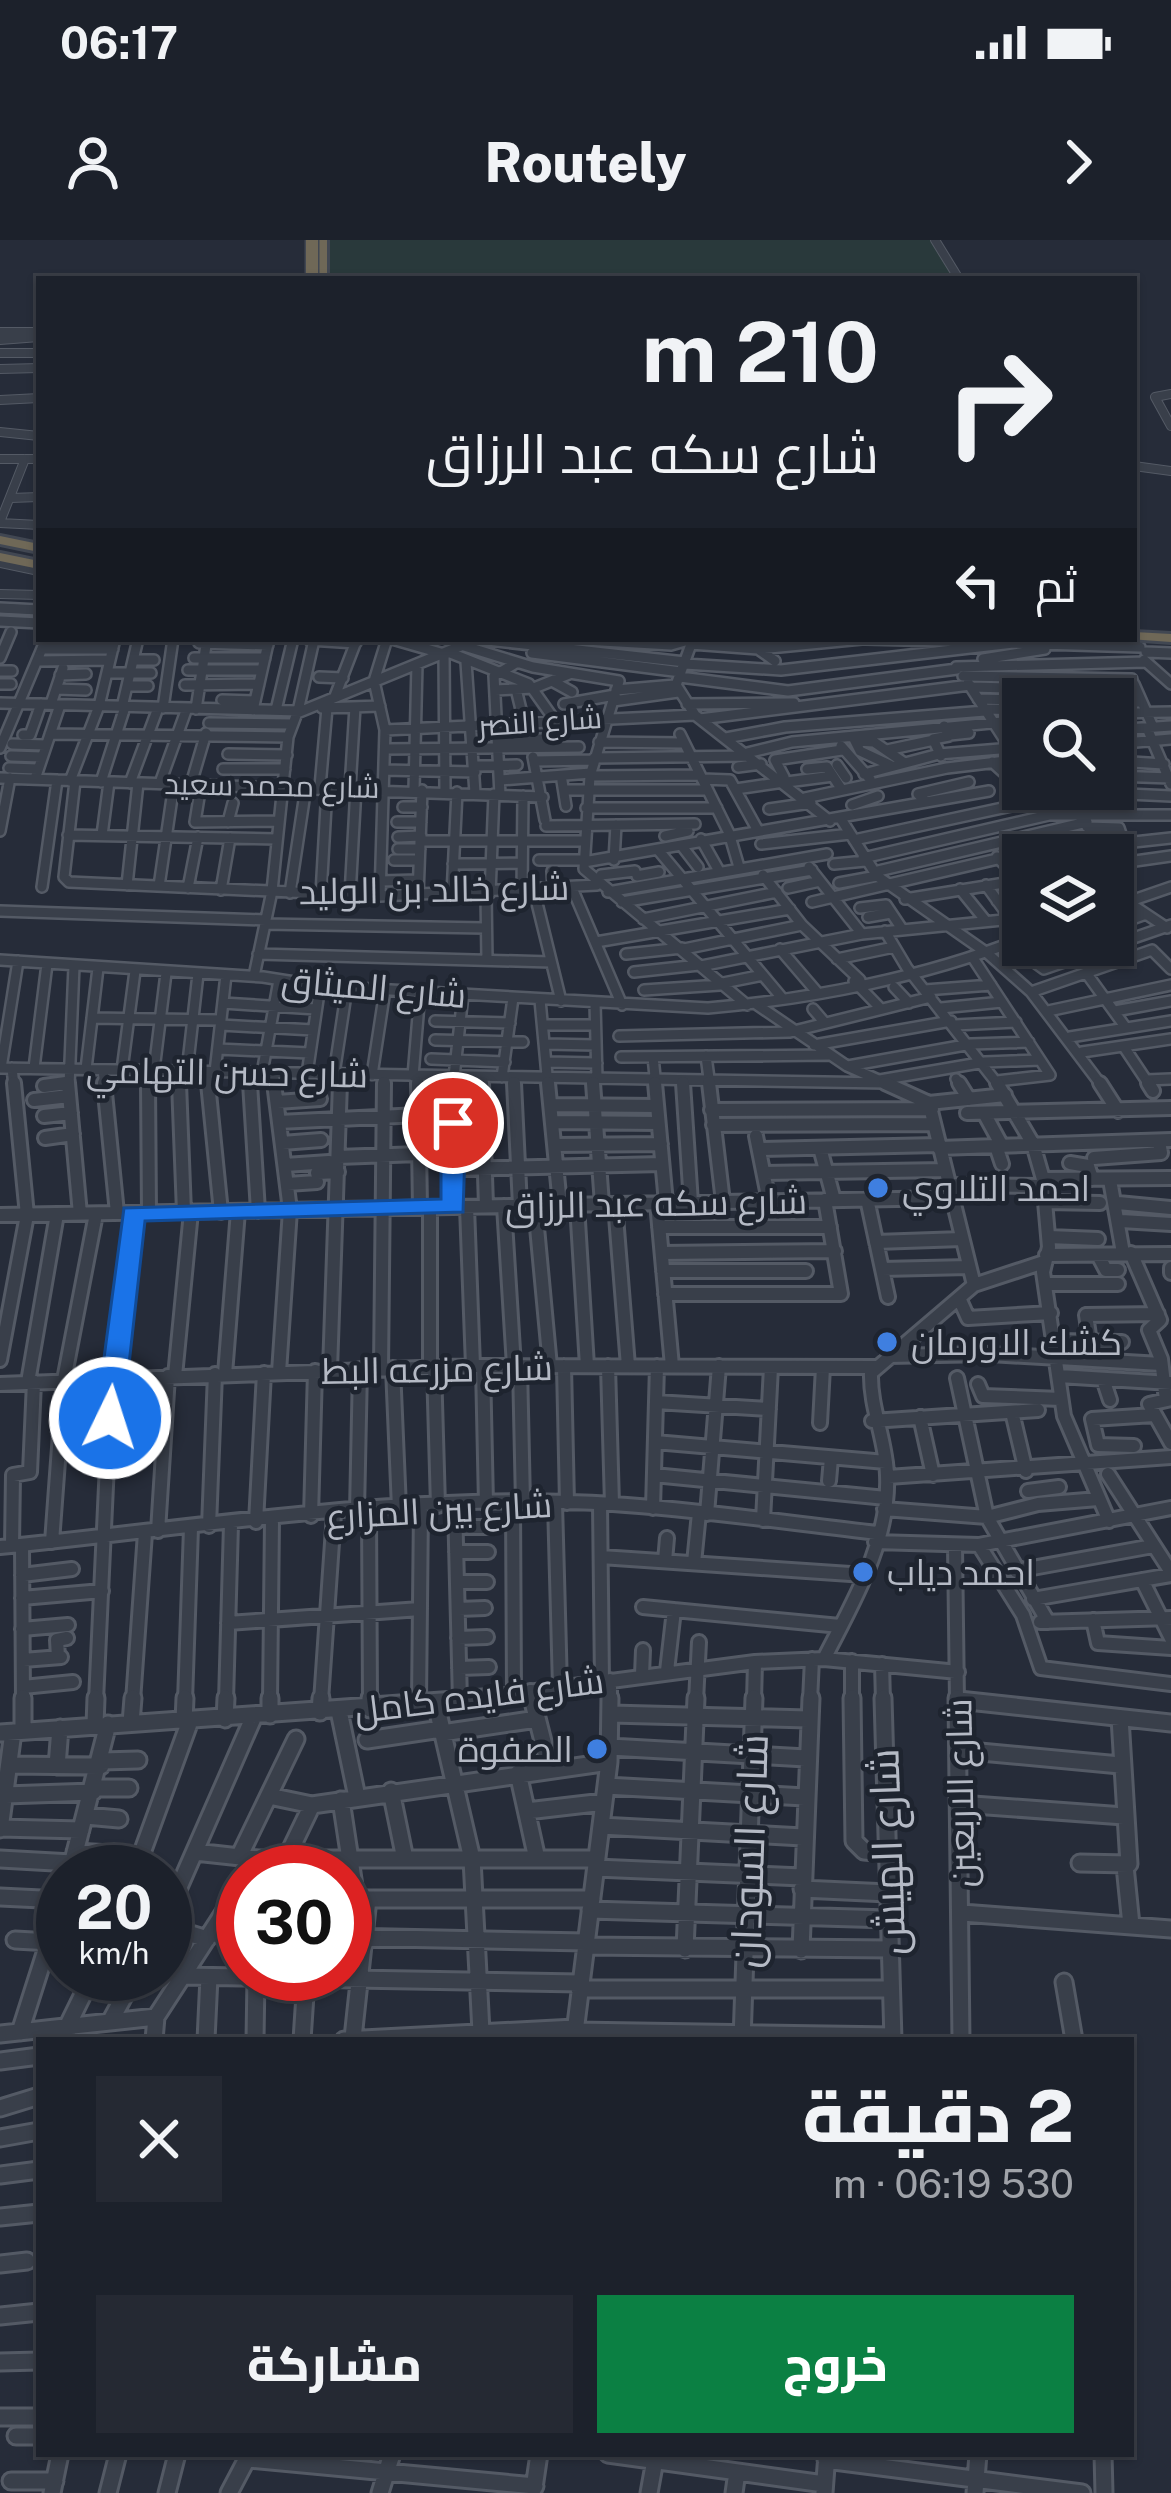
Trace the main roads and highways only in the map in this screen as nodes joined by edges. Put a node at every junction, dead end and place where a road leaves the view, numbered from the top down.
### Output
1 (315, 240) edge
2 (314, 276) edge
3 (1, 558) edge
4 (36, 582) edge
5 (1137, 622) edge
6 (1171, 623) edge
7 (1171, 638) edge
8 (1136, 646) edge

1 - 2 highway
3 - 4 highway
5 - 6 highway
7 - 8 highway

